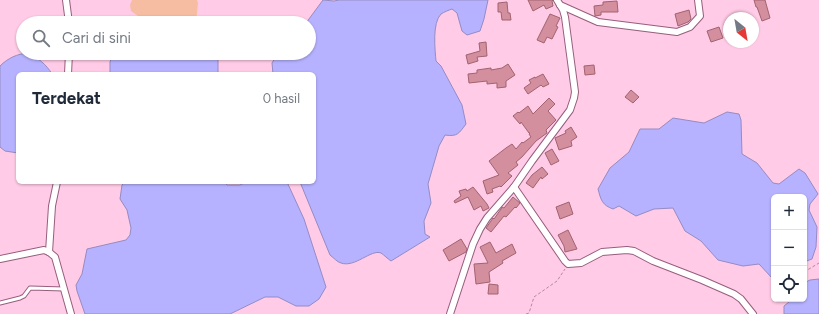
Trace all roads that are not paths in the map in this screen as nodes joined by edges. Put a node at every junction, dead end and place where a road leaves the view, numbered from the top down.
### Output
1 (66, 0) edge
2 (698, 0) edge
3 (558, 2) edge
4 (68, 16) edge
5 (69, 60) edge
6 (68, 72) edge
7 (57, 184) edge
8 (514, 187) junction
9 (49, 252) junction
10 (0, 259) edge
11 (64, 289) junction
12 (0, 303) edge
13 (71, 314) edge
14 (450, 314) edge
15 (753, 314) edge

1 - 4 street
2 - 3 street
3 - 8 street
5 - 6 street
7 - 9 street
8 - 14 street
8 - 15 street
9 - 10 street
9 - 11 street
11 - 12 lane
11 - 13 street

